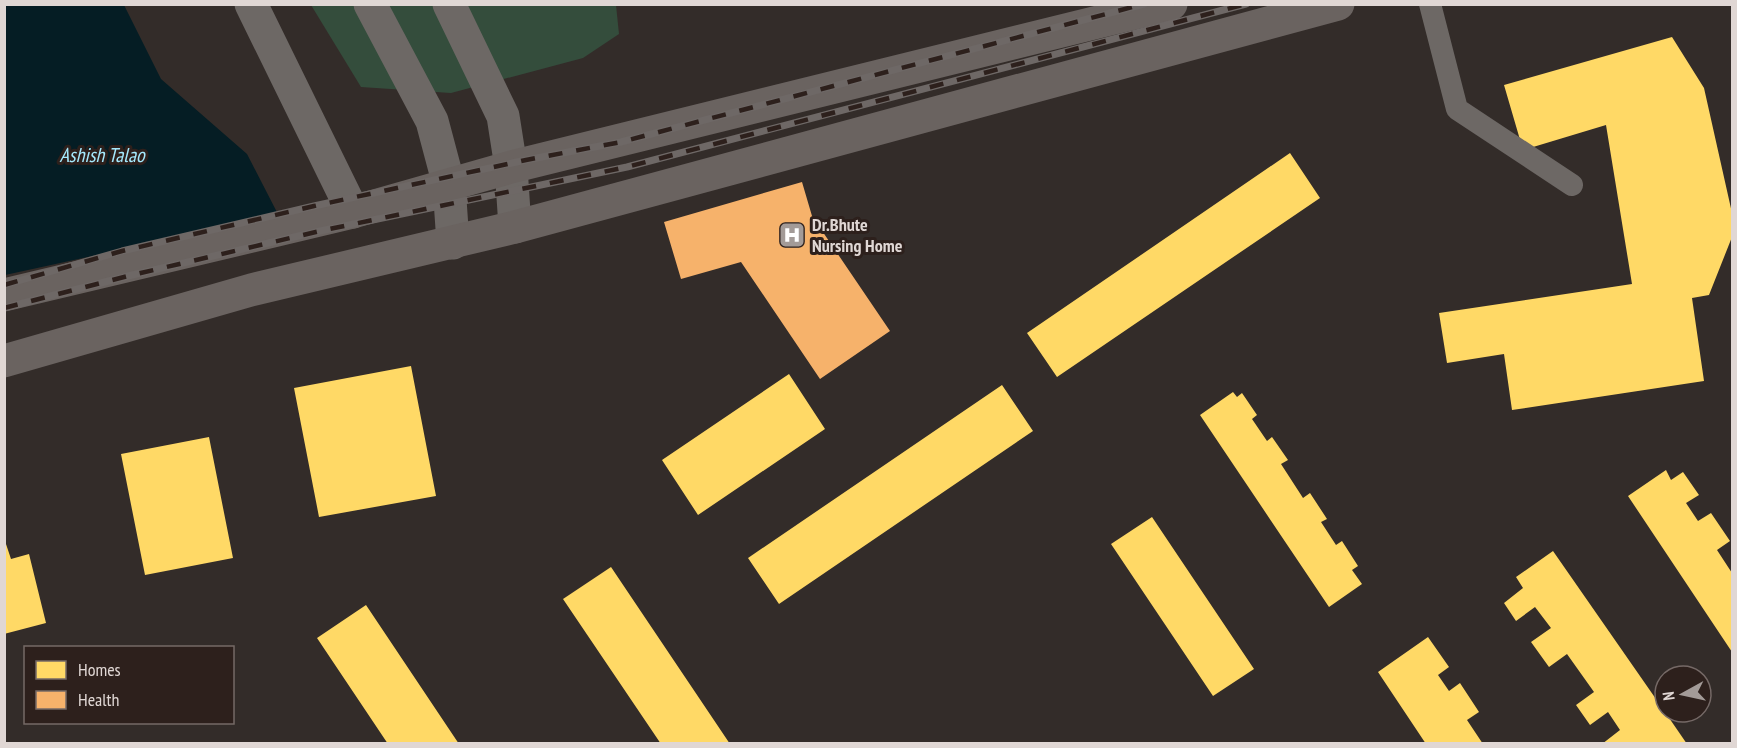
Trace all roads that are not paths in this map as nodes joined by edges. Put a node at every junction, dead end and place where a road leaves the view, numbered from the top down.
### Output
1 (251, 4) edge
2 (370, 4) edge
3 (449, 4) edge
4 (1171, 4) edge
5 (1430, 4) edge
6 (1318, 7) edge
7 (1117, 18) junction
8 (1129, 61) junction
9 (511, 167) junction
10 (448, 185) junction
11 (1572, 186) dead end
12 (353, 212) junction
13 (515, 227) junction
14 (453, 243) junction
15 (4, 295) edge
16 (4, 361) edge

1 - 12 street
2 - 10 street
3 - 9 street
4 - 7 main road
5 - 11 lane
6 - 8 main road
7 - 8 main road
7 - 9 main road
8 - 13 main road
9 - 10 main road
9 - 13 street
10 - 12 main road
10 - 14 street
12 - 15 main road
13 - 14 main road
14 - 16 main road

